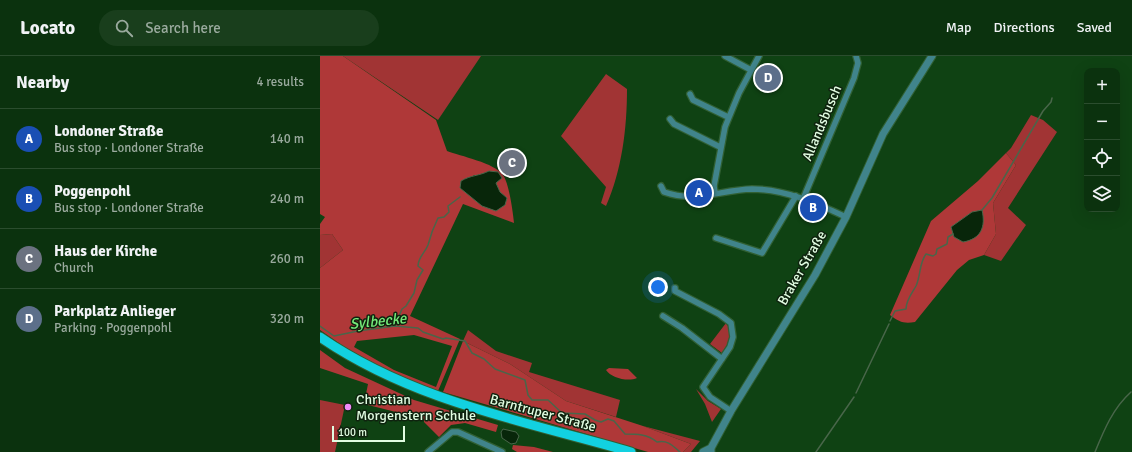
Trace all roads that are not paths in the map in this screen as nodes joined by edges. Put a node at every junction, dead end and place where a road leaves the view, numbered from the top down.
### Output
1 (725, 56) edge
2 (759, 56) edge
3 (856, 56) edge
4 (932, 56) edge
5 (751, 70) junction
6 (690, 94) dead end
7 (728, 117) junction
8 (670, 119) dead end
9 (720, 147) junction
10 (661, 186) dead end
11 (715, 193) junction
12 (796, 196) junction
13 (803, 199) junction
14 (846, 217) junction
15 (716, 238) dead end
16 (675, 288) dead end
17 (662, 316) dead end
18 (320, 337) edge
19 (722, 359) junction
20 (731, 411) junction
21 (711, 450) edge
22 (428, 452) edge
23 (502, 452) edge
24 (631, 452) edge
25 (703, 452) edge

1 - 5 street
2 - 5 street
3 - 13 street, Allandsbusch
4 - 14 street, Braker Straße
5 - 7 street
6 - 7 street
7 - 9 street
8 - 9 street
9 - 11 street
10 - 11 street
11 - 12 street
12 - 13 street
12 - 15 street
13 - 14 street
14 - 20 street, Braker Straße
16 - 19 street
17 - 19 street
18 - 24 main road, Barntruper Straße
19 - 20 street
20 - 21 street, Braker Straße
21 - 25 street, Braker Straße
22 - 23 street

